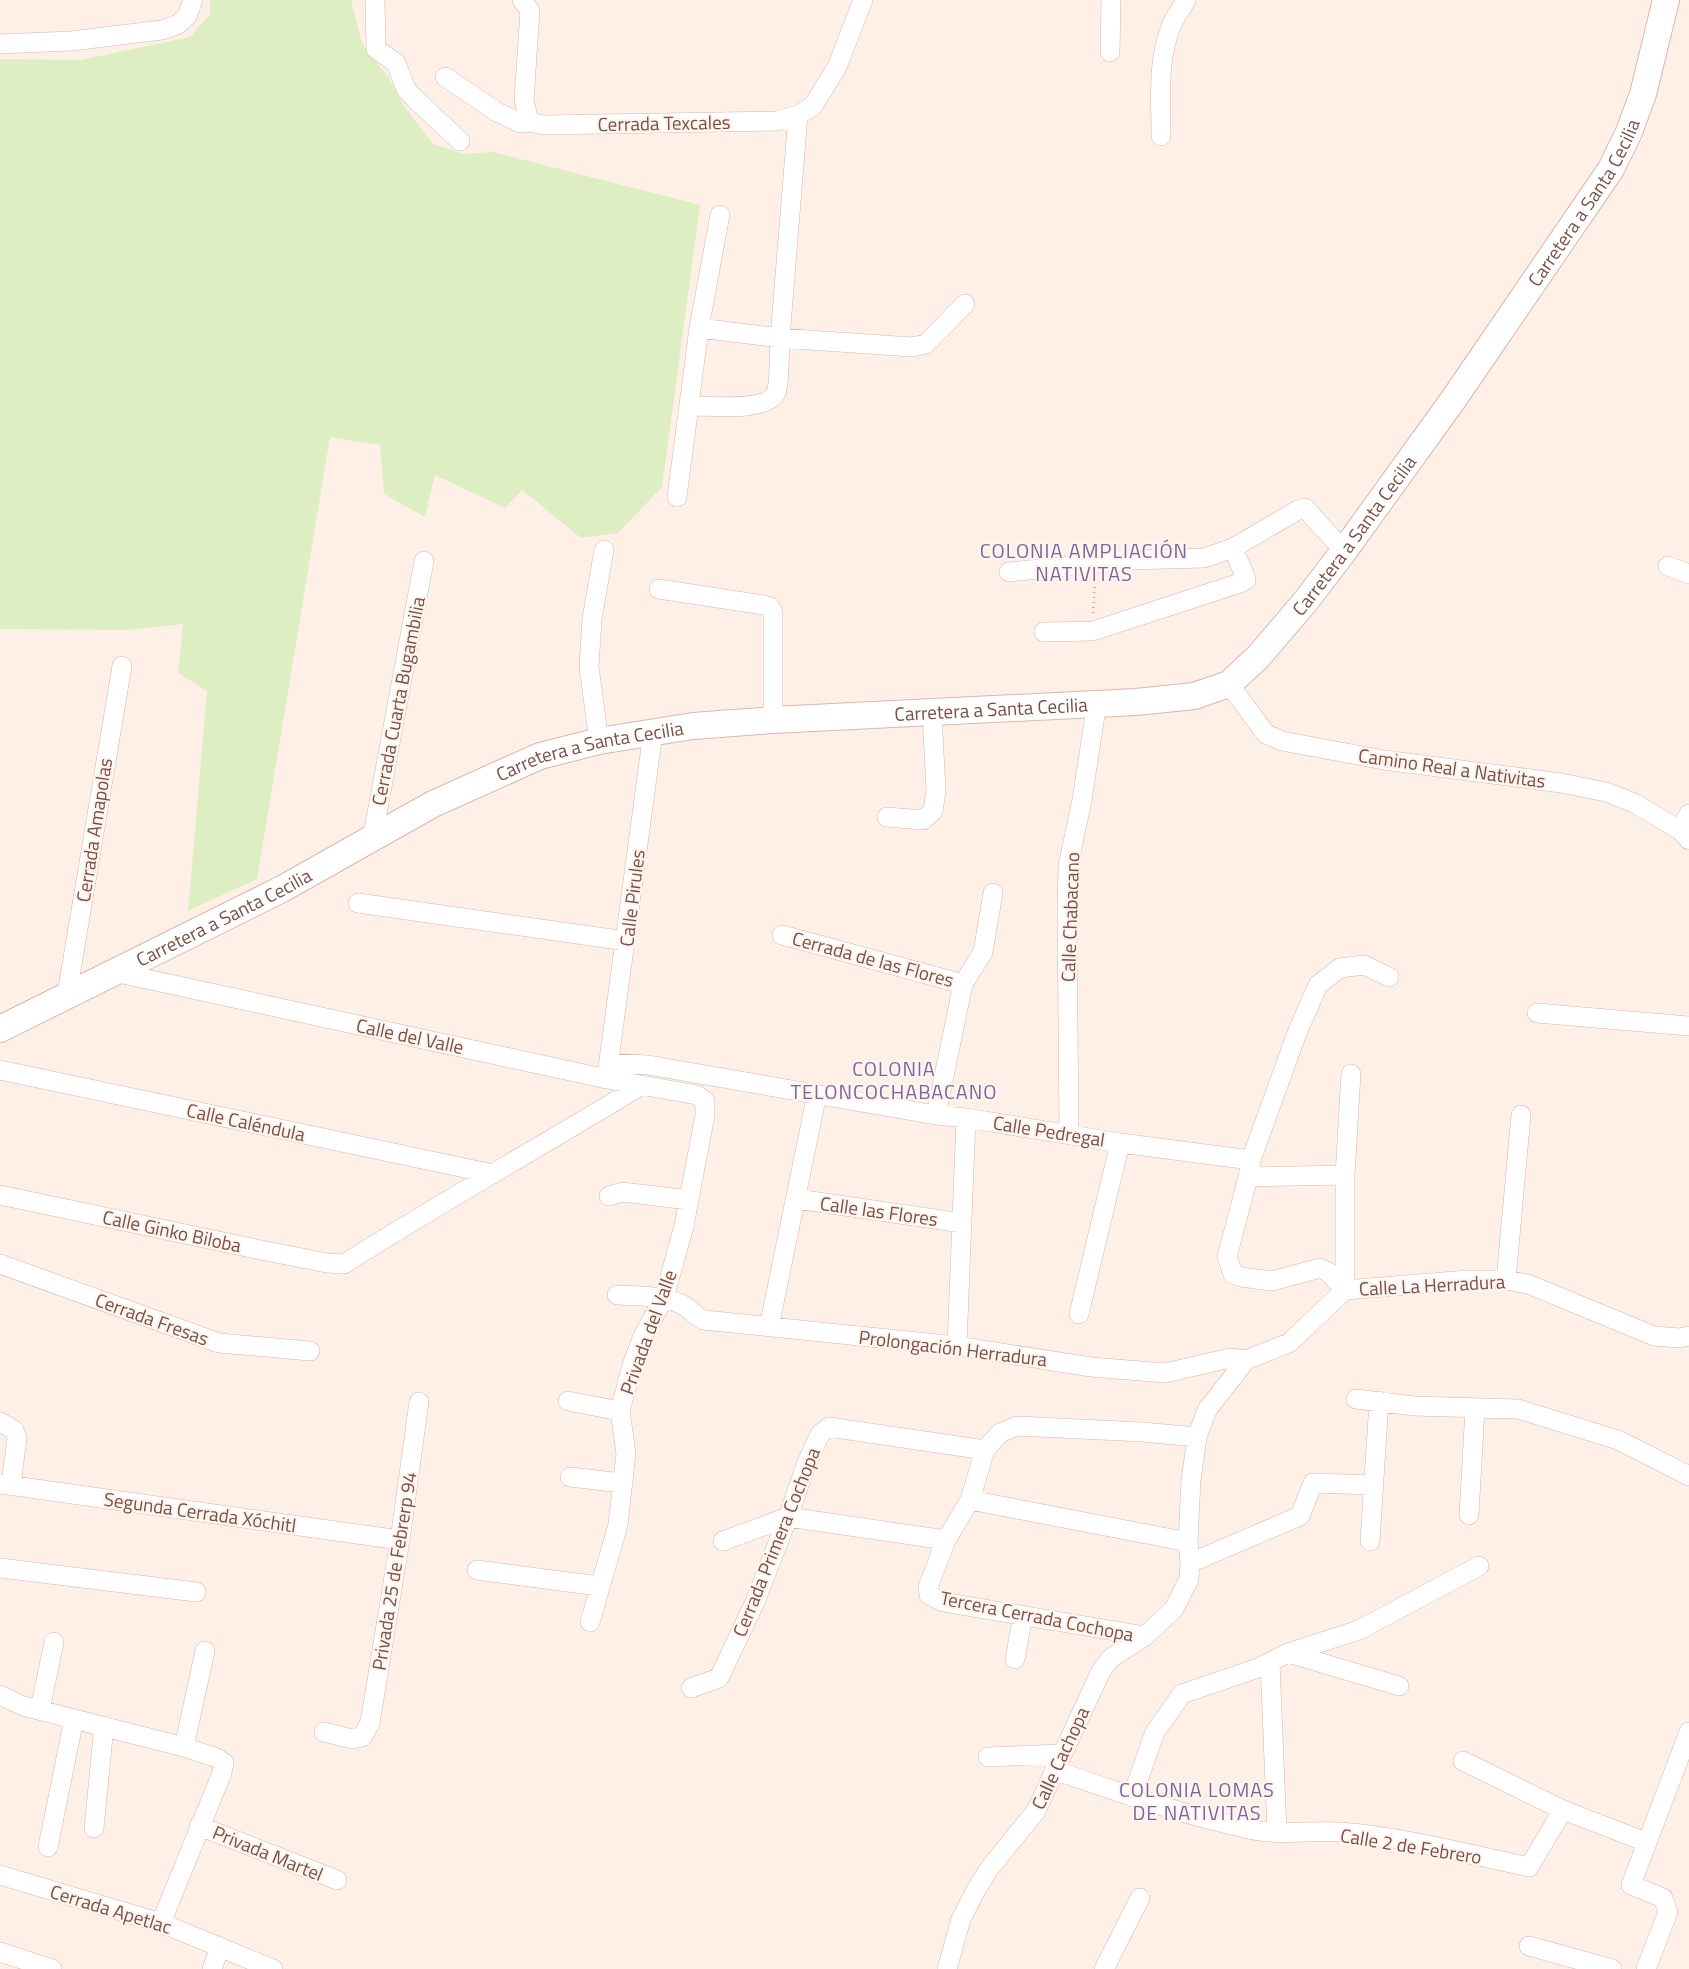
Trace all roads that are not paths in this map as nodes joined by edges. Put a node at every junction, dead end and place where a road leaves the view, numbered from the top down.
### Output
1 (193, 0) edge
2 (375, 0) edge
3 (522, 0) edge
4 (863, 0) edge
5 (1111, 0) edge
6 (1186, 0) edge
7 (1663, 1) edge
8 (0, 44) edge
9 (1110, 52) dead end
10 (445, 78) dead end
11 (798, 115) junction
12 (529, 122) junction
13 (1161, 136) dead end
14 (460, 140) dead end
15 (720, 215) dead end
16 (965, 304) dead end
17 (699, 328) junction
18 (780, 338) junction
19 (690, 406) junction
20 (677, 497) dead end
21 (1233, 548) junction
22 (604, 550) dead end
23 (1344, 551) junction
24 (424, 562) dead end
25 (1668, 566) dead end
26 (1009, 572) dead end
27 (1689, 574) edge
28 (659, 589) dead end
29 (1044, 632) dead end
30 (122, 666) dead end
31 (1229, 684) junction
32 (1097, 702) junction
33 (932, 712) junction
34 (773, 720) junction
35 (653, 732) junction
36 (599, 741) junction
37 (888, 817) dead end
38 (1686, 828) edge
39 (372, 840) junction
40 (993, 893) dead end
41 (358, 902) dead end
42 (782, 935) dead end
43 (626, 941) junction
44 (114, 972) junction
45 (1389, 977) dead end
46 (964, 984) junction
47 (67, 994) junction
48 (1537, 1013) dead end
49 (1689, 1026) edge
50 (0, 1029) edge
51 (0, 1070) edge
52 (608, 1071) junction
53 (1351, 1074) dead end
54 (642, 1085) junction
55 (817, 1094) junction
56 (705, 1101) joint
57 (936, 1114) junction
58 (1521, 1115) dead end
59 (966, 1118) junction
60 (1069, 1134) junction
61 (1120, 1143) junction
62 (1250, 1168) junction
63 (493, 1174) junction
64 (1345, 1175) junction
65 (0, 1195) edge
66 (609, 1196) dead end
67 (797, 1199) junction
68 (689, 1200) junction
69 (962, 1223) junction
70 (0, 1264) edge
71 (1506, 1280) junction
72 (1345, 1290) junction
73 (617, 1295) dead end
74 (664, 1298) junction
75 (1079, 1314) dead end
76 (769, 1327) junction
77 (1689, 1336) edge
78 (957, 1346) junction
79 (310, 1351) dead end
80 (1246, 1360) junction
81 (1356, 1398) dead end
82 (1379, 1401) junction
83 (419, 1402) dead end
84 (568, 1402) dead end
85 (1475, 1409) junction
86 (620, 1410) junction
87 (0, 1422) edge
88 (1197, 1437) junction
89 (985, 1450) junction
90 (1689, 1476) edge
91 (570, 1477) dead end
92 (622, 1483) junction
93 (5, 1485) edge
94 (1374, 1485) junction
95 (970, 1500) junction
96 (1469, 1515) dead end
97 (788, 1517) junction
98 (400, 1540) junction
99 (946, 1540) junction
100 (723, 1541) dead end
101 (1370, 1541) dead end
102 (1188, 1542) junction
103 (1190, 1563) junction
104 (1479, 1566) dead end
105 (0, 1568) edge
106 (477, 1570) dead end
107 (600, 1586) junction
108 (196, 1592) dead end
109 (1023, 1615) junction
110 (590, 1622) dead end
111 (1145, 1636) junction
112 (54, 1642) dead end
113 (205, 1651) dead end
114 (1288, 1653) junction
115 (1015, 1659) dead end
116 (1270, 1662) junction
117 (1399, 1686) dead end
118 (691, 1688) dead end
119 (0, 1695) edge
120 (40, 1710) junction
121 (74, 1718) junction
122 (104, 1726) junction
123 (324, 1732) dead end
124 (1689, 1732) edge
125 (184, 1747) junction
126 (988, 1757) dead end
127 (1057, 1762) junction
128 (1463, 1762) dead end
129 (1132, 1798) junction
130 (1563, 1810) junction
131 (200, 1826) junction
132 (94, 1828) dead end
133 (1277, 1832) junction
134 (1646, 1842) junction
135 (48, 1847) dead end
136 (0, 1875) edge
137 (337, 1880) dead end
138 (1140, 1898) dead end
139 (161, 1923) junction
140 (1529, 1946) dead end
141 (220, 1947) junction
142 (0, 1952) edge
143 (1580, 1965) edge
144 (52, 1969) edge
145 (212, 1969) edge
146 (273, 1969) edge
147 (946, 1969) edge
148 (1104, 1969) edge
149 (1612, 1969) edge
150 (1646, 1969) edge

1 - 8 street
2 - 14 street
3 - 12 street
4 - 11 street, Cerrada Texcales
5 - 9 street
6 - 13 street
7 - 23 main road, Carretera a Santa Cecilia
10 - 12 street, Cerrada Texcales
11 - 12 street, Cerrada Texcales
11 - 18 street
15 - 17 street
16 - 18 street
17 - 18 street
17 - 19 street
18 - 19 street
19 - 20 street
21 - 23 street
21 - 26 street
21 - 29 street
22 - 36 street
23 - 31 main road, Carretera a Santa Cecilia
24 - 39 street, Cerrada Cuarta Bugambilia
25 - 27 street
28 - 34 street
30 - 47 street, Cerrada Amapolas
31 - 32 main road, Carretera a Santa Cecilia
31 - 38 street, Camino Real a Nativitas
32 - 33 main road, Carretera a Santa Cecilia
32 - 60 street, Calle Chabacano
33 - 34 main road, Carretera a Santa Cecilia
33 - 37 street
34 - 35 main road, Carretera a Santa Cecilia
35 - 36 main road, Carretera a Santa Cecilia
35 - 43 street, Calle Pirules
36 - 39 main road, Carretera a Santa Cecilia
39 - 44 main road, Carretera a Santa Cecilia
40 - 46 street, Cerrada de las Flores
41 - 43 street
42 - 46 street, Cerrada de las Flores
43 - 52 street, Calle Pirules
44 - 47 main road, Carretera a Santa Cecilia
44 - 52 street, Calle del Valle
45 - 62 street
46 - 57 street, Cerrada de las Flores
47 - 50 main road, Carretera a Santa Cecilia
48 - 49 street
51 - 63 street, Calle Caléndula
52 - 54 street, Calle del Valle
52 - 55 street, Calle Pedregal
53 - 64 street
54 - 56 street, Calle del Valle
54 - 63 street
55 - 57 street, Calle Pedregal
55 - 67 street
56 - 68 street, Privada del Valle
57 - 59 street, Calle Pedregal
58 - 71 street
59 - 60 street, Calle Pedregal
59 - 69 street
60 - 61 street, Calle Pedregal
61 - 62 street, Calle Pedregal
61 - 75 street
62 - 64 street, Calle Pedregal
62 - 72 street
63 - 65 street, Calle Ginko Biloba
64 - 72 street
66 - 68 street
67 - 69 street, Calle las Flores
67 - 76 street
68 - 74 street, Privada del Valle
69 - 78 street
70 - 79 street, Cerrada Fresas
71 - 72 street, Calle La Herradura
71 - 77 street, Calle La Herradura
72 - 80 street, Calle La Herradura
73 - 74 street
74 - 76 street, Prolongación Herradura
74 - 86 street, Privada del Valle
76 - 78 street, Prolongación Herradura
78 - 80 street, Prolongación Herradura
80 - 88 street
81 - 82 street
82 - 85 street
82 - 94 street
83 - 98 street, Privada 25 de Febrerp 94
84 - 86 street
85 - 90 street
85 - 96 street
86 - 92 street, Privada del Valle
87 - 93 street
88 - 89 street
88 - 102 street
89 - 95 street
89 - 97 street, Cerrada Primera Cochopa
91 - 92 street
92 - 107 street, Privada del Valle
93 - 98 street, Segunda Cerrada Xóchitl
94 - 101 street
94 - 103 street
95 - 99 street
95 - 102 street
97 - 99 street
97 - 100 street
97 - 118 street, Cerrada Primera Cochopa
98 - 123 street, Privada 25 de Febrerp 94
99 - 109 street, Tercera Cerrada Cochopa
102 - 103 street
103 - 111 street, Calle Cachopa
104 - 114 street
105 - 108 street
106 - 107 street
107 - 110 street, Privada del Valle
109 - 111 street, Tercera Cerrada Cochopa
109 - 115 street
111 - 127 street, Calle Cachopa
112 - 120 street
113 - 125 street
114 - 116 street
114 - 117 street
116 - 129 street
116 - 133 street
119 - 120 street
120 - 121 street
121 - 122 street
121 - 135 street
122 - 125 street
122 - 132 street
124 - 134 street
125 - 131 street
126 - 127 street
127 - 129 street, Calle 2 de Febrero
127 - 147 street, Calle Cachopa
128 - 130 street
129 - 133 street, Calle 2 de Febrero
130 - 133 street, Calle 2 de Febrero
130 - 134 street
131 - 137 street, Privada Martel
131 - 139 street
134 - 150 street
136 - 139 street, Cerrada Apetlac
138 - 148 street
139 - 141 street, Cerrada Apetlac
140 - 143 street
141 - 145 street
141 - 146 street, Cerrada Apetlac
142 - 144 street
143 - 149 street

